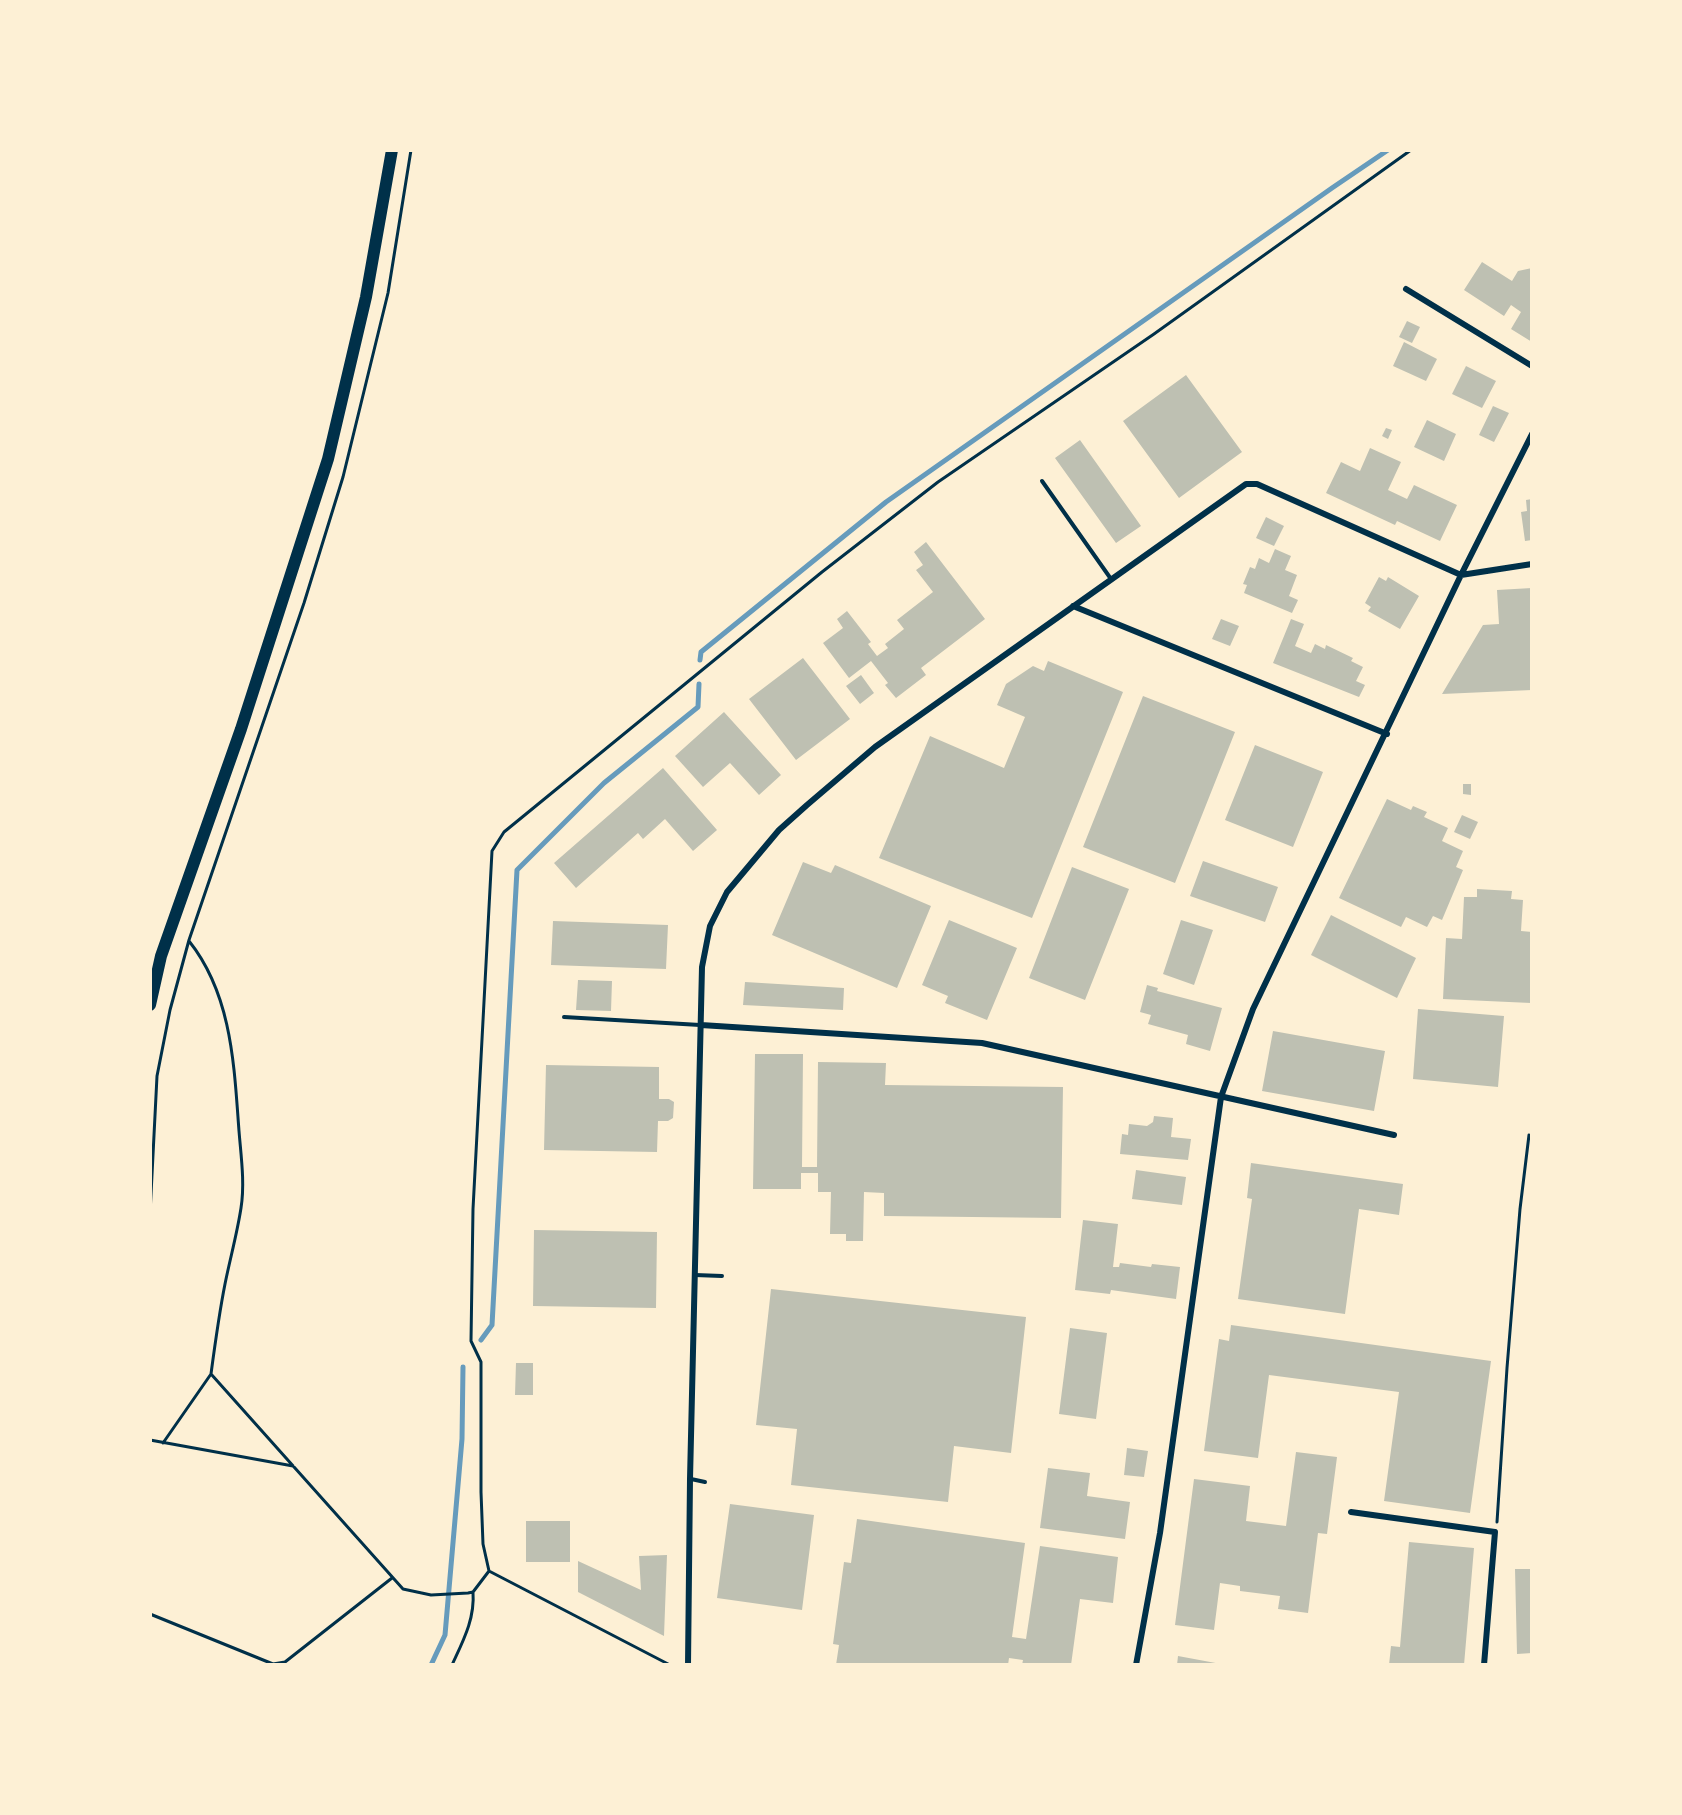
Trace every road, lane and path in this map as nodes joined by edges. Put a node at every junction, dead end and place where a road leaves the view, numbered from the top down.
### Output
1 (392, 150) edge
2 (1411, 150) edge
3 (1406, 289) dead end
4 (1532, 366) edge
5 (1532, 434) edge
6 (1042, 482) dead end
7 (1532, 564) edge
8 (1461, 575) junction
9 (1111, 579) junction
10 (1073, 606) junction
11 (1387, 734) junction
12 (150, 1005) edge
13 (564, 1017) dead end
14 (701, 1025) junction
15 (1221, 1097) junction
16 (1394, 1135) dead end
17 (1530, 1135) dead end
18 (150, 1214) edge
19 (695, 1275) junction
20 (722, 1276) dead end
21 (211, 1374) junction
22 (150, 1440) edge
23 (163, 1443) junction
24 (293, 1466) junction
25 (690, 1479) junction
26 (705, 1482) dead end
27 (1351, 1512) dead end
28 (1495, 1532) junction
29 (489, 1571) junction
30 (392, 1578) junction
31 (473, 1592) junction
32 (150, 1614) edge
33 (452, 1665) edge
34 (670, 1665) edge
35 (688, 1665) edge
36 (1136, 1665) edge
37 (1484, 1665) edge

1 - 12 main road
2 - 29 path
3 - 4 street
5 - 8 street
6 - 9 lane
7 - 8 street
8 - 9 street
8 - 11 street
9 - 10 street
10 - 11 street
10 - 14 street
11 - 15 street
13 - 14 lane
14 - 15 street
14 - 19 street
15 - 16 street
15 - 36 street
17 - 28 path
18 - 21 path
19 - 20 lane
19 - 25 street
21 - 23 path
21 - 24 path
22 - 23 path
23 - 24 path
24 - 30 path
25 - 26 lane
25 - 35 street
27 - 28 street
28 - 37 street
29 - 31 path
29 - 34 path
30 - 31 path
30 - 32 path
31 - 33 path

